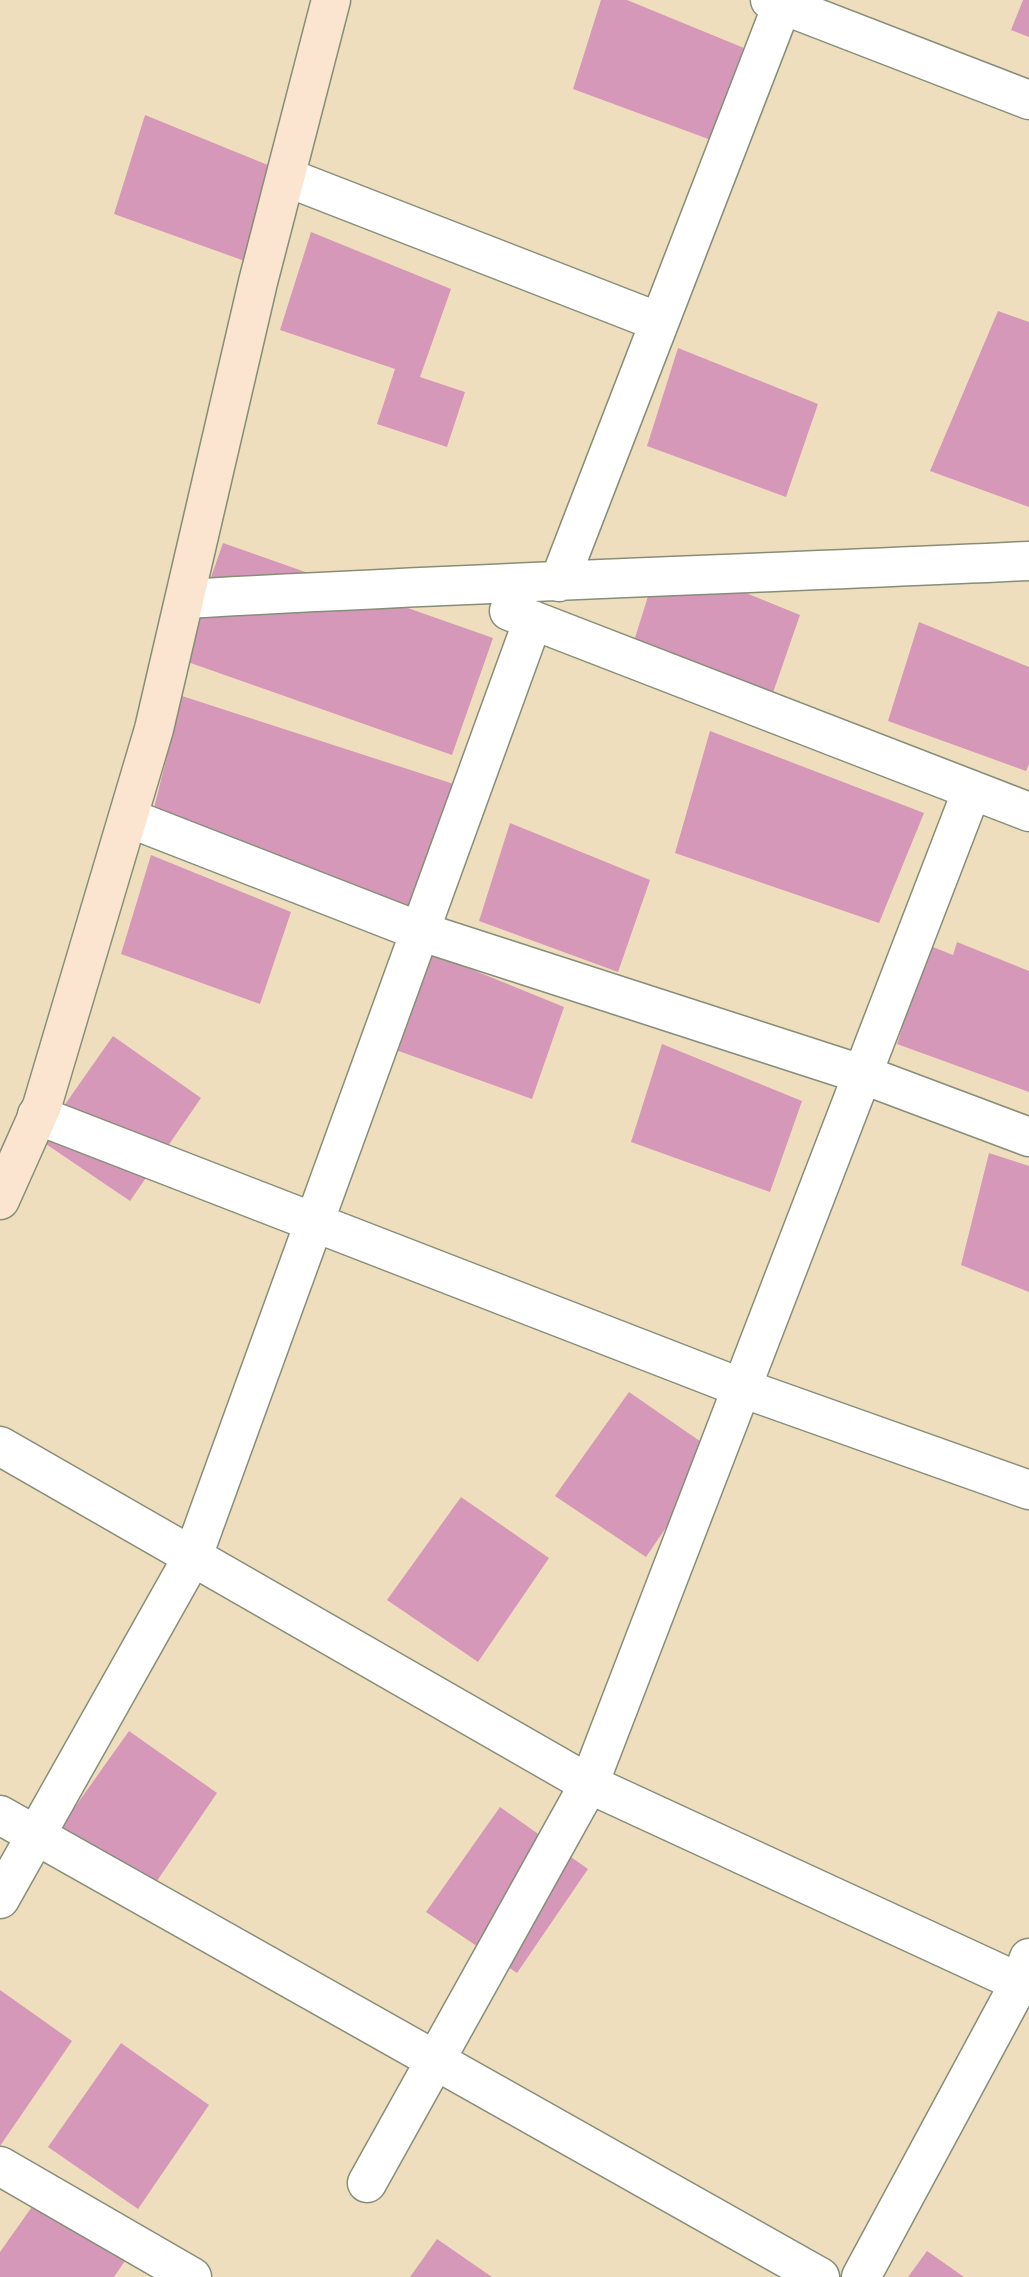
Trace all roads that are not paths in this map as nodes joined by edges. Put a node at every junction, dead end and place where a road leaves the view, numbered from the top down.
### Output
1 (331, 0) edge
2 (778, 2) edge
3 (1029, 100) edge
4 (286, 177) junction
5 (659, 322) junction
6 (1029, 561) edge
7 (559, 582) junction
8 (442, 585) junction
9 (185, 599) junction
10 (533, 620) junction
11 (972, 790) junction
12 (1029, 812) edge
13 (128, 818) junction
14 (419, 931) junction
15 (864, 1074) junction
16 (37, 1115) junction
17 (1029, 1137) edge
18 (0, 1200) edge
19 (314, 1223) junction
20 (742, 1388) junction
21 (0, 1446) edge
22 (1029, 1490) edge
23 (193, 1556) junction
24 (589, 1784) junction
25 (0, 1815) edge
26 (36, 1835) junction
27 (0, 1899) edge
28 (1026, 1976) edge
29 (435, 2060) junction
30 (2, 2173) edge
31 (367, 2183) dead end
32 (192, 2277) edge
33 (820, 2277) edge
34 (861, 2277) edge

1 - 4 street
2 - 3 street
2 - 5 street
4 - 5 street
4 - 9 street
5 - 7 street
6 - 7 street
7 - 8 street
8 - 9 street
8 - 10 street
9 - 13 street
10 - 11 street
10 - 14 street
11 - 12 street
11 - 15 street
13 - 14 street
13 - 16 street
14 - 15 street
14 - 19 street
15 - 17 street
15 - 20 street
16 - 18 street
16 - 19 street
19 - 20 street
19 - 23 street
20 - 22 street
20 - 24 street
21 - 23 street
23 - 24 street
23 - 26 street
24 - 28 street
24 - 29 street
25 - 26 street
26 - 27 street
26 - 29 street
28 - 34 street
29 - 31 street
29 - 33 street
30 - 32 street

